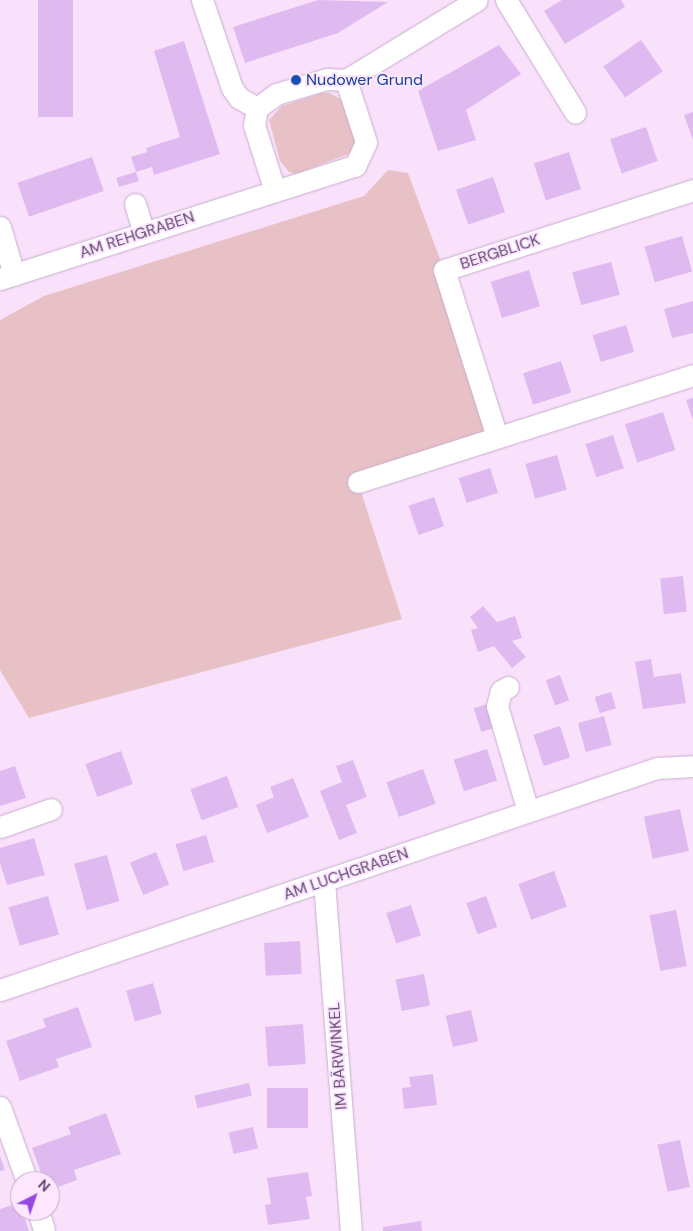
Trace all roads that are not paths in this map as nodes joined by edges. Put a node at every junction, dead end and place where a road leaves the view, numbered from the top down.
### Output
1 (202, 0) edge
2 (477, 0) edge
3 (506, 0) edge
4 (346, 80) junction
5 (258, 108) junction
6 (575, 112) dead end
7 (693, 190) edge
8 (275, 191) junction
9 (135, 204) dead end
10 (0, 226) edge
11 (144, 233) junction
12 (7, 277) edge
13 (693, 375) edge
14 (497, 437) junction
15 (358, 482) dead end
16 (508, 687) dead end
17 (693, 766) edge
18 (51, 809) dead end
19 (528, 811) junction
20 (0, 827) edge
21 (324, 881) junction
22 (0, 990) edge
23 (0, 1107) edge
24 (23, 1171) edge
25 (351, 1231) edge

1 - 5 street
2 - 4 street
3 - 6 street
4 - 5 street
4 - 8 street, AM REHGRABEN
5 - 8 street
7 - 14 street, BERGBLICK
8 - 11 street, AM REHGRABEN
9 - 11 street
10 - 12 street
11 - 12 street, AM REHGRABEN
13 - 14 street
14 - 15 street
16 - 19 street
17 - 19 street, AM LUCHGRABEN
18 - 20 street
19 - 21 street, AM LUCHGRABEN
21 - 22 street, AM LUCHGRABEN
21 - 25 street, IM BÄRWINKEL
23 - 24 street

